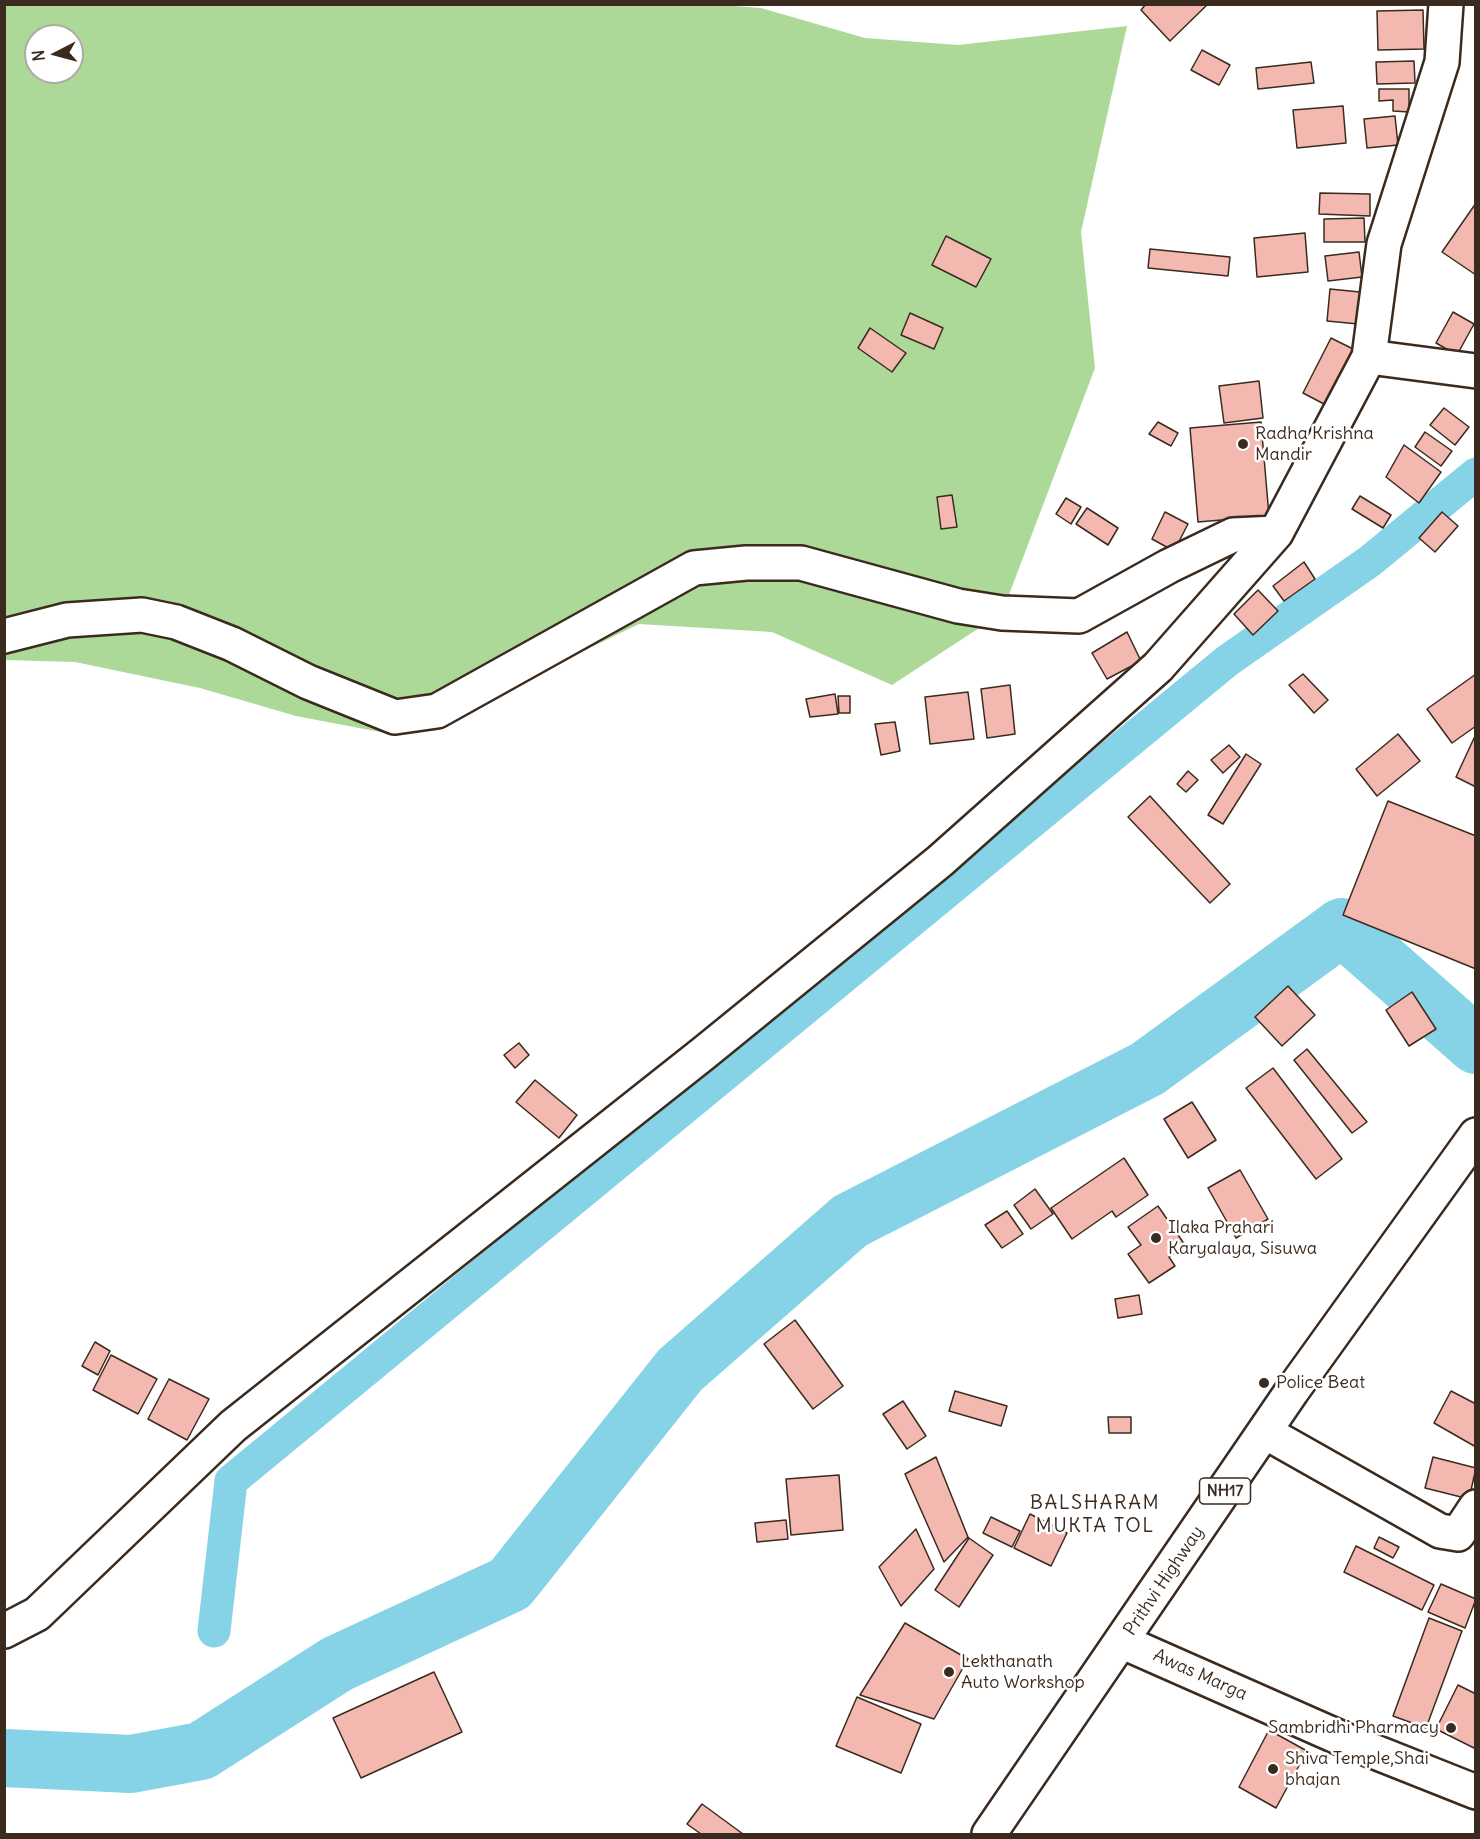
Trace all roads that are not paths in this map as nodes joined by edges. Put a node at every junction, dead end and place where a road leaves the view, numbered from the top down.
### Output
1 (1446, 4) edge
2 (1369, 357) junction
3 (1476, 372) edge
4 (1276, 533) junction
5 (4, 636) edge
6 (1470, 1143) edge
7 (1265, 1432) junction
8 (1476, 1507) edge
9 (4, 1631) edge
10 (1123, 1642) junction
11 (1476, 1792) edge
12 (989, 1834) edge

1 - 2 main road
2 - 3 main road
2 - 4 main road
4 - 5 main road
4 - 9 main road
6 - 7 main road, Prithvi Highway / NH17
7 - 8 main road
7 - 10 main road, Prithvi Highway / NH17
10 - 11 main road, Awas Marga
10 - 12 main road, Prithvi Highway / NH17

